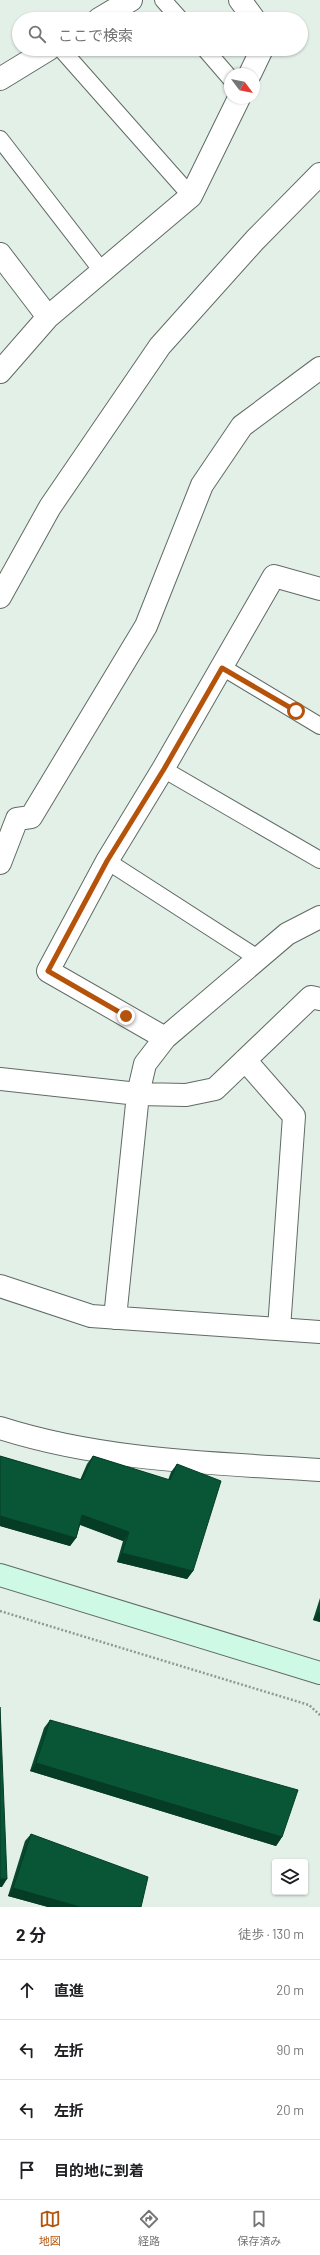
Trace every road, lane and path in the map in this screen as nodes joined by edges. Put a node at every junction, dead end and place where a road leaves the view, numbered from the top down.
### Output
1 (131, 0) edge
2 (163, 0) edge
3 (240, 0) edge
4 (111, 12) edge
5 (174, 12) edge
6 (249, 12) edge
7 (38, 56) edge
8 (67, 56) edge
9 (211, 56) edge
10 (259, 56) edge
11 (253, 68) edge
12 (224, 71) edge
13 (0, 79) edge
14 (235, 104) edge
15 (0, 139) edge
16 (320, 174) edge
17 (191, 196) junction
18 (0, 254) edge
19 (102, 271) junction
20 (48, 317) junction
21 (320, 368) edge
22 (0, 372) edge
23 (320, 589) edge
24 (0, 597) edge
25 (222, 668) junction
26 (320, 726) edge
27 (164, 769) junction
28 (1, 859) edge
29 (320, 860) edge
30 (107, 861) junction
31 (320, 917) edge
32 (258, 958) junction
33 (320, 999) edge
34 (165, 1038) junction
35 (245, 1060) junction
36 (0, 1079) edge
37 (138, 1094) junction
38 (0, 1286) edge
39 (115, 1318) junction
40 (279, 1329) junction
41 (320, 1332) edge
42 (0, 1428) edge
43 (320, 1470) edge
44 (0, 1575) edge
45 (0, 1611) edge
46 (320, 1673) edge
47 (320, 1715) edge

1 - 4 street
2 - 5 lane
3 - 6 street
7 - 13 street
8 - 17 lane
9 - 12 lane
10 - 11 street
14 - 17 street
15 - 19 lane
16 - 24 street
17 - 19 street
18 - 20 street
19 - 20 street
20 - 22 street
21 - 28 street
23 - 25 street
25 - 26 lane
25 - 27 street
27 - 29 lane
27 - 30 street
30 - 32 lane
30 - 34 street
31 - 32 street
32 - 34 street
33 - 35 street
34 - 37 street
35 - 37 street
35 - 40 street
36 - 37 street
37 - 39 street
38 - 39 street
39 - 40 street
40 - 41 street
42 - 43 street
44 - 46 street
45 - 47 path

